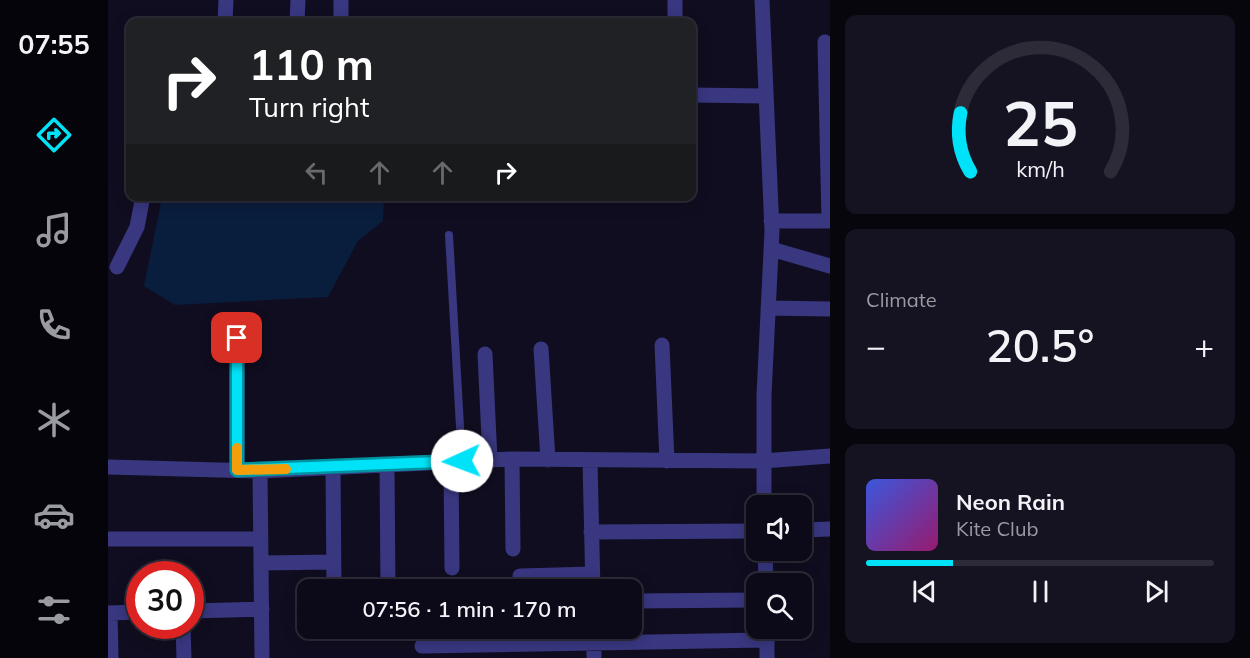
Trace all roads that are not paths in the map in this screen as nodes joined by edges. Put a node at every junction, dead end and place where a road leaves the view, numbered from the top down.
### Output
1 (226, 0) edge
2 (298, 0) edge
3 (341, 0) edge
4 (675, 0) edge
5 (762, 0) edge
6 (225, 18) edge
7 (297, 18) edge
8 (341, 18) edge
9 (675, 18) edge
10 (825, 42) dead end
11 (828, 83) edge
12 (696, 95) edge
13 (765, 96) junction
14 (829, 164) edge
15 (142, 201) edge
16 (771, 221) junction
17 (829, 221) edge
18 (449, 236) dead end
19 (771, 249) junction
20 (830, 266) edge
21 (117, 267) dead end
22 (768, 308) junction
23 (830, 309) edge
24 (237, 338) dead end
25 (662, 345) dead end
26 (541, 349) dead end
27 (485, 354) dead end
28 (830, 456) edge
29 (512, 459) junction
30 (490, 460) junction
31 (548, 460) junction
32 (590, 461) junction
33 (667, 461) junction
34 (763, 461) junction
35 (457, 462) junction
36 (387, 465) junction
37 (108, 467) edge
38 (333, 467) junction
39 (237, 470) junction
40 (260, 471) junction
41 (764, 495) edge
42 (830, 529) edge
43 (812, 530) edge
44 (746, 531) edge
45 (591, 532) junction
46 (108, 539) edge
47 (261, 539) junction
48 (513, 549) dead end
49 (333, 562) junction
50 (261, 563) junction
51 (452, 568) dead end
52 (592, 574) junction
53 (520, 576) dead end
54 (334, 579) edge
55 (388, 579) edge
56 (592, 579) edge
57 (746, 600) edge
58 (642, 601) edge
59 (262, 609) junction
60 (204, 611) edge
61 (126, 612) edge
62 (109, 613) edge
63 (746, 635) edge
64 (183, 639) edge
65 (767, 639) edge
66 (594, 643) edge
67 (422, 646) dead end
68 (111, 658) edge
69 (184, 658) edge
70 (262, 658) edge
71 (767, 658) edge

1 - 6 street
2 - 7 street
3 - 8 street
4 - 9 street
5 - 13 street
10 - 11 street
11 - 14 street
12 - 13 street
13 - 16 street
14 - 17 street
15 - 21 street
16 - 17 street
16 - 19 street
18 - 35 lane
19 - 20 street
19 - 22 street
22 - 23 street
22 - 34 street
24 - 39 street
25 - 33 street
26 - 31 street
27 - 30 street
28 - 34 street
29 - 30 street
29 - 31 street
29 - 48 street
30 - 35 street
31 - 32 street
32 - 33 street
32 - 45 street
33 - 34 street
34 - 41 street
35 - 36 street
35 - 51 street
36 - 38 street
36 - 55 street
37 - 39 street
38 - 40 street
38 - 49 street
39 - 40 street
40 - 47 street
42 - 43 street
44 - 45 street
45 - 52 street
46 - 47 street
47 - 50 street
49 - 50 street
49 - 54 street
50 - 59 street
52 - 53 street
52 - 56 street
57 - 58 street
59 - 60 street
59 - 70 street
61 - 62 street
62 - 68 street
63 - 66 street
64 - 69 street
65 - 71 street
66 - 67 street

